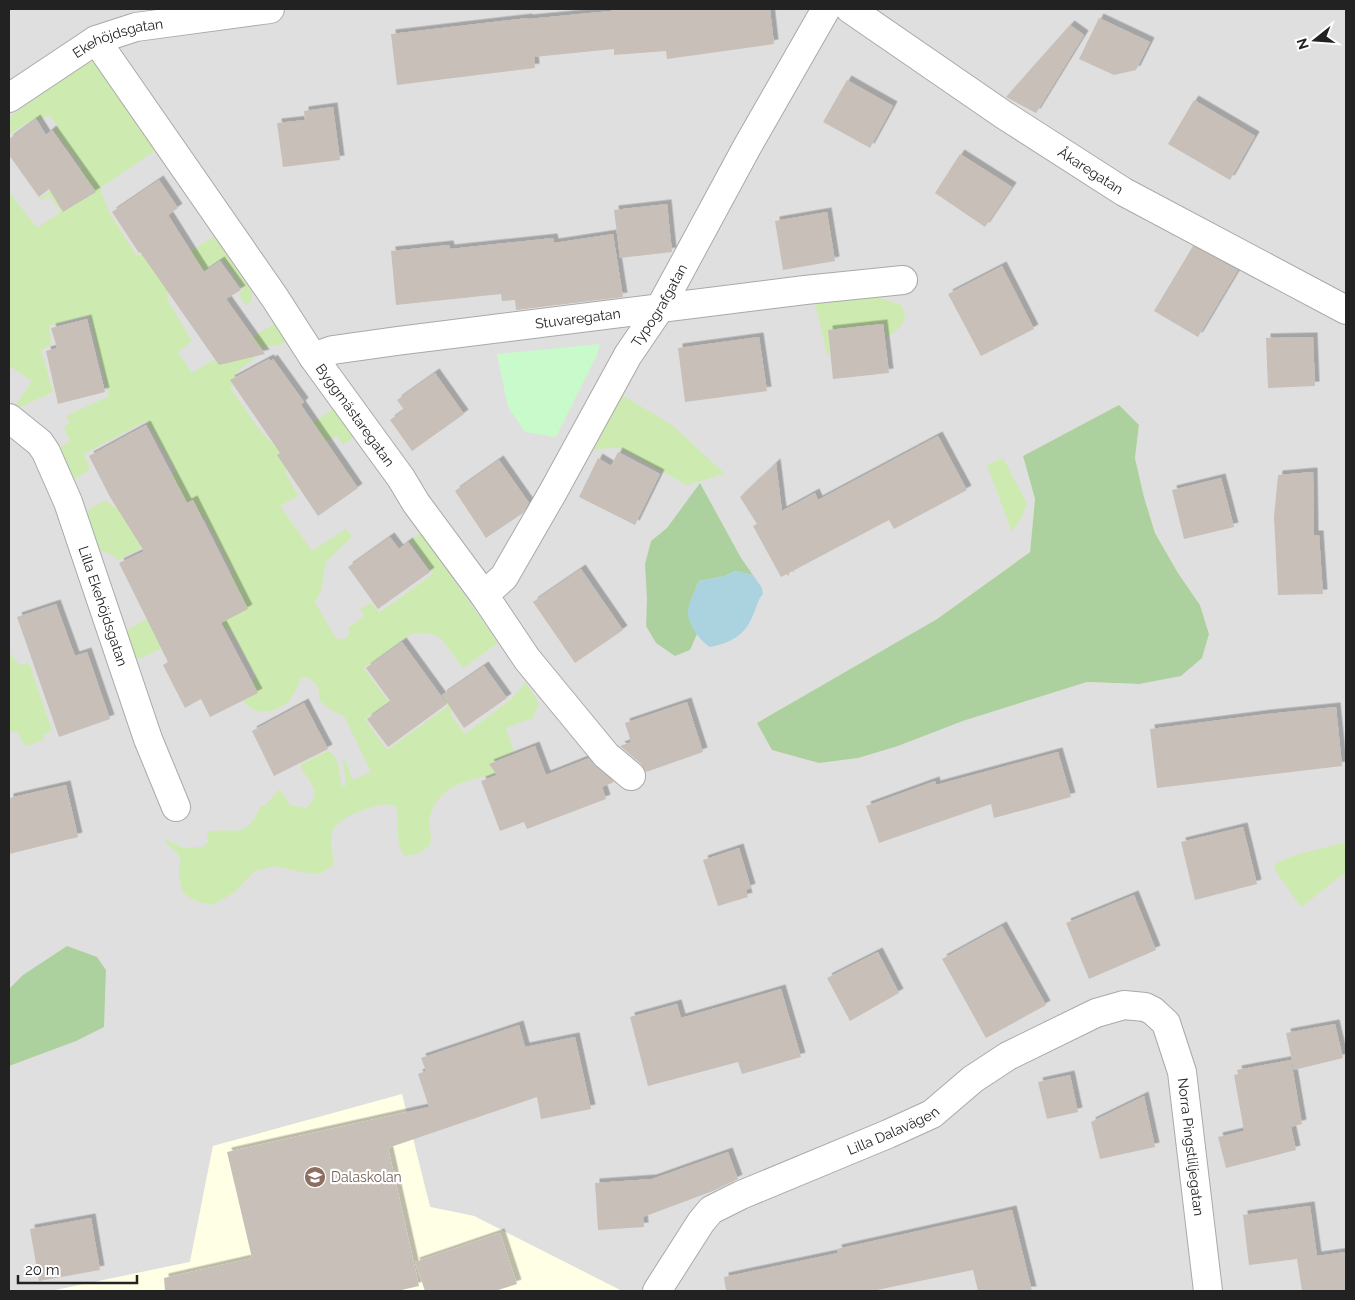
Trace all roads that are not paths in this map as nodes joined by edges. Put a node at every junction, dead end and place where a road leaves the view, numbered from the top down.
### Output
1 (270, 9) edge
2 (826, 9) edge
3 (850, 9) edge
4 (96, 40) junction
5 (9, 98) edge
6 (903, 280) dead end
7 (660, 308) junction
8 (1346, 310) edge
9 (313, 357) junction
10 (9, 418) edge
11 (484, 594) junction
12 (632, 776) dead end
13 (176, 807) dead end
14 (1153, 1011) joint
15 (657, 1291) edge
16 (1208, 1291) edge

1 - 4 street, Ekehöjdsgatan
2 - 7 street, Typografgatan
3 - 8 street, Åkaregatan
4 - 5 street, Ekehöjdsgatan
4 - 9 street, Byggmästaregatan
6 - 7 street, Stuvaregatan
7 - 9 street, Stuvaregatan
7 - 11 street, Typografgatan
9 - 11 street, Byggmästaregatan
10 - 13 street, Lilla Ekehöjdsgatan
11 - 12 street, Byggmästaregatan
14 - 15 street, Lilla Dalavägen
14 - 16 street, Norra Pingstliljegatan

